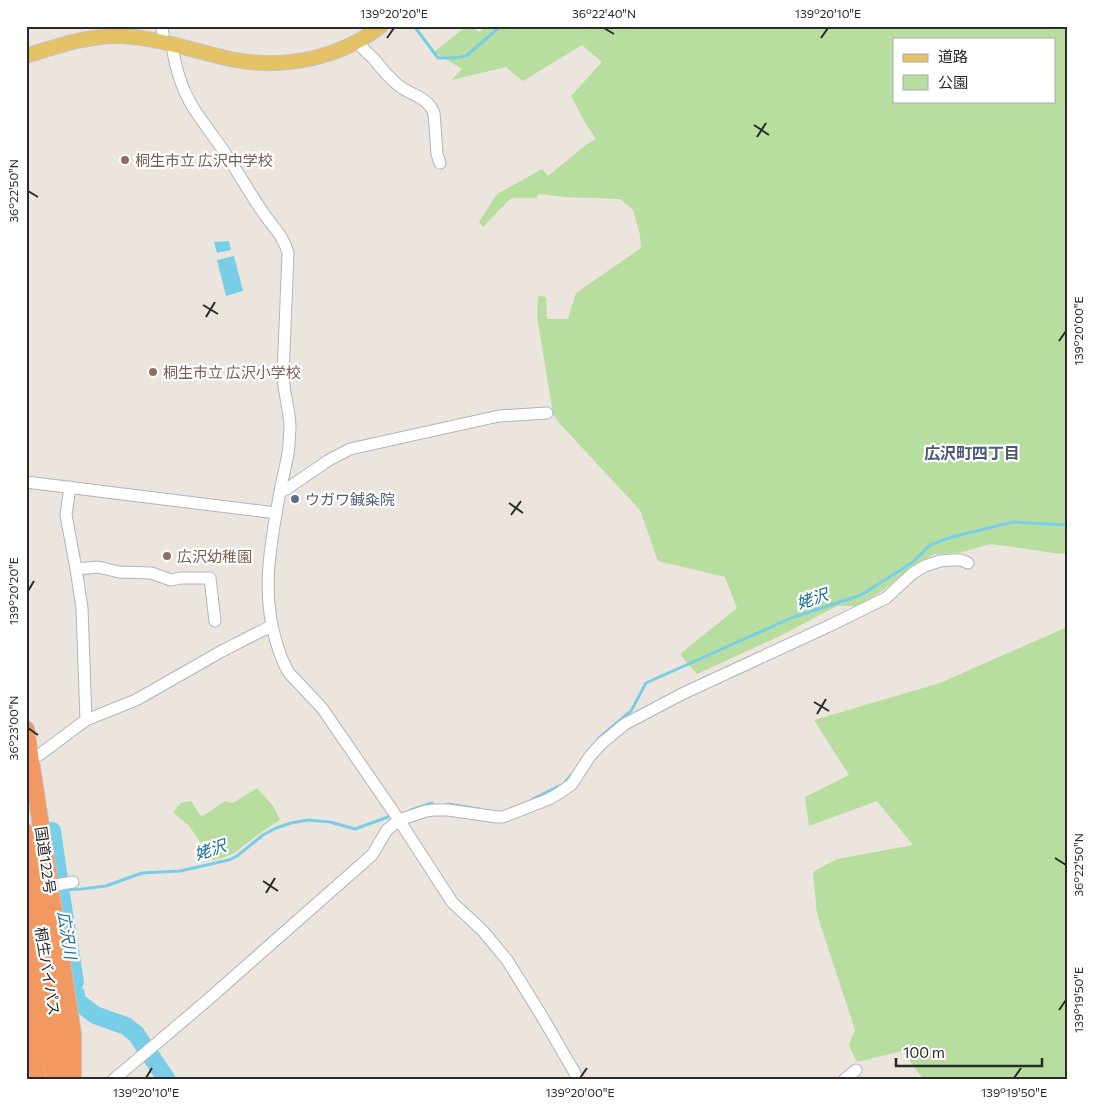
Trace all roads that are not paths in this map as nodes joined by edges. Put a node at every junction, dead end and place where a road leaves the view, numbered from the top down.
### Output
1 (162, 26) edge
2 (381, 26) edge
3 (358, 42) junction
4 (167, 43) junction
5 (26, 56) edge
6 (440, 163) dead end
7 (547, 412) dead end
8 (26, 482) edge
9 (70, 487) junction
10 (280, 492) junction
11 (276, 512) junction
12 (968, 563) dead end
13 (76, 568) junction
14 (216, 621) dead end
15 (271, 626) junction
16 (86, 720) junction
17 (26, 729) edge
18 (31, 758) junction
19 (399, 820) junction
20 (26, 832) edge
21 (73, 882) dead end
22 (50, 886) junction
23 (26, 913) edge
24 (26, 989) edge
25 (48, 1010) junction
26 (856, 1070) dead end
27 (38, 1080) edge
28 (55, 1080) edge
29 (67, 1080) edge
30 (74, 1080) edge
31 (113, 1080) edge
32 (579, 1080) edge
33 (844, 1080) edge

1 - 4 street
2 - 3 main road
3 - 4 main road
3 - 6 street
4 - 5 main road
4 - 10 street
7 - 10 street
8 - 9 street
9 - 11 street
9 - 13 street
10 - 11 street
11 - 15 street
12 - 19 street
13 - 14 street
13 - 16 street
15 - 16 street
15 - 19 street
16 - 18 street
17 - 18 highway, 国道122号
18 - 22 highway, 国道122号
19 - 31 street
19 - 32 street
20 - 25 highway, 桐生バイパス
21 - 22 street
22 - 30 highway, 国道122号
23 - 25 highway, 桐生バイパス
24 - 27 highway
25 - 28 highway, 桐生バイパス
25 - 29 highway, 桐生バイパス
26 - 33 street

